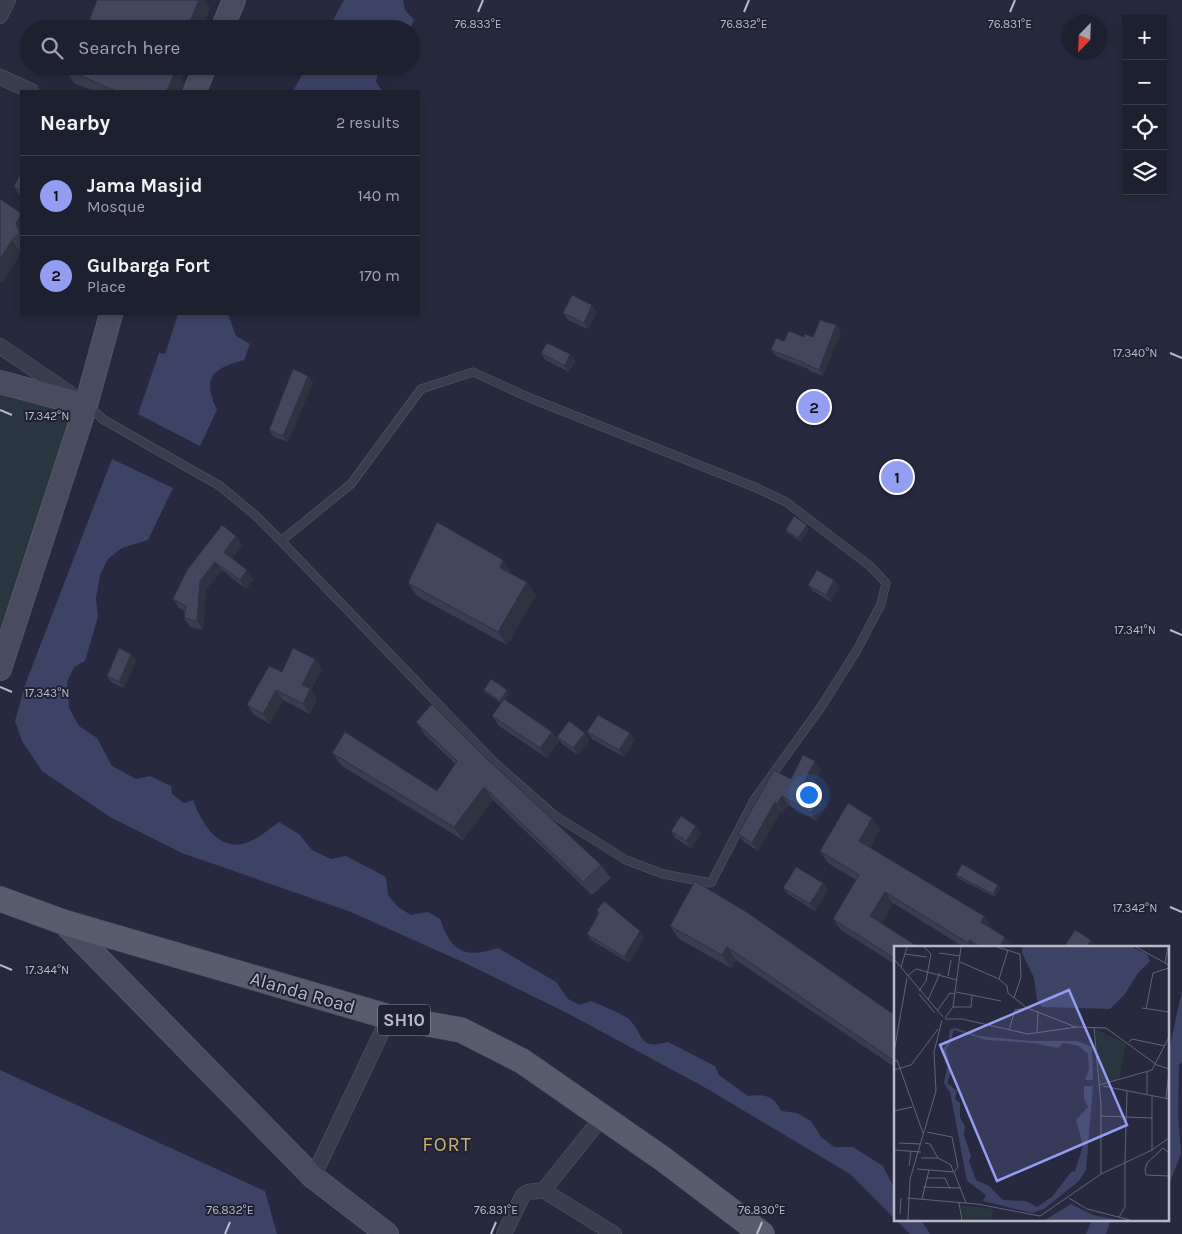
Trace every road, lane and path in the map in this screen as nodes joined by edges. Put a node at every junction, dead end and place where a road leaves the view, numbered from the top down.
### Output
1 (8, 0) edge
2 (234, 0) edge
3 (0, 16) edge
4 (226, 20) edge
5 (201, 75) edge
6 (0, 77) edge
7 (29, 90) edge
8 (195, 90) edge
9 (111, 315) edge
10 (0, 346) edge
11 (0, 382) edge
12 (86, 404) junction
13 (281, 541) junction
14 (0, 669) edge
15 (0, 899) edge
16 (63, 922) junction
17 (389, 1017) junction
18 (603, 1116) junction
19 (313, 1177) junction
20 (543, 1190) junction
21 (388, 1234) edge
22 (504, 1234) edge
23 (614, 1234) edge
24 (762, 1234) edge

1 - 3 street
2 - 4 street
5 - 8 street
6 - 7 street
9 - 12 street
10 - 12 street
11 - 12 street
12 - 13 lane
12 - 14 street
13 - 13 lane
15 - 16 main road, Alanda Road / SH10
16 - 17 main road, Alanda Road / SH10
16 - 19 street
17 - 18 main road, Alanda Road / SH10
17 - 19 street
18 - 20 street
18 - 24 main road, Alanda Road / SH10
19 - 21 street
20 - 22 street
20 - 23 street

